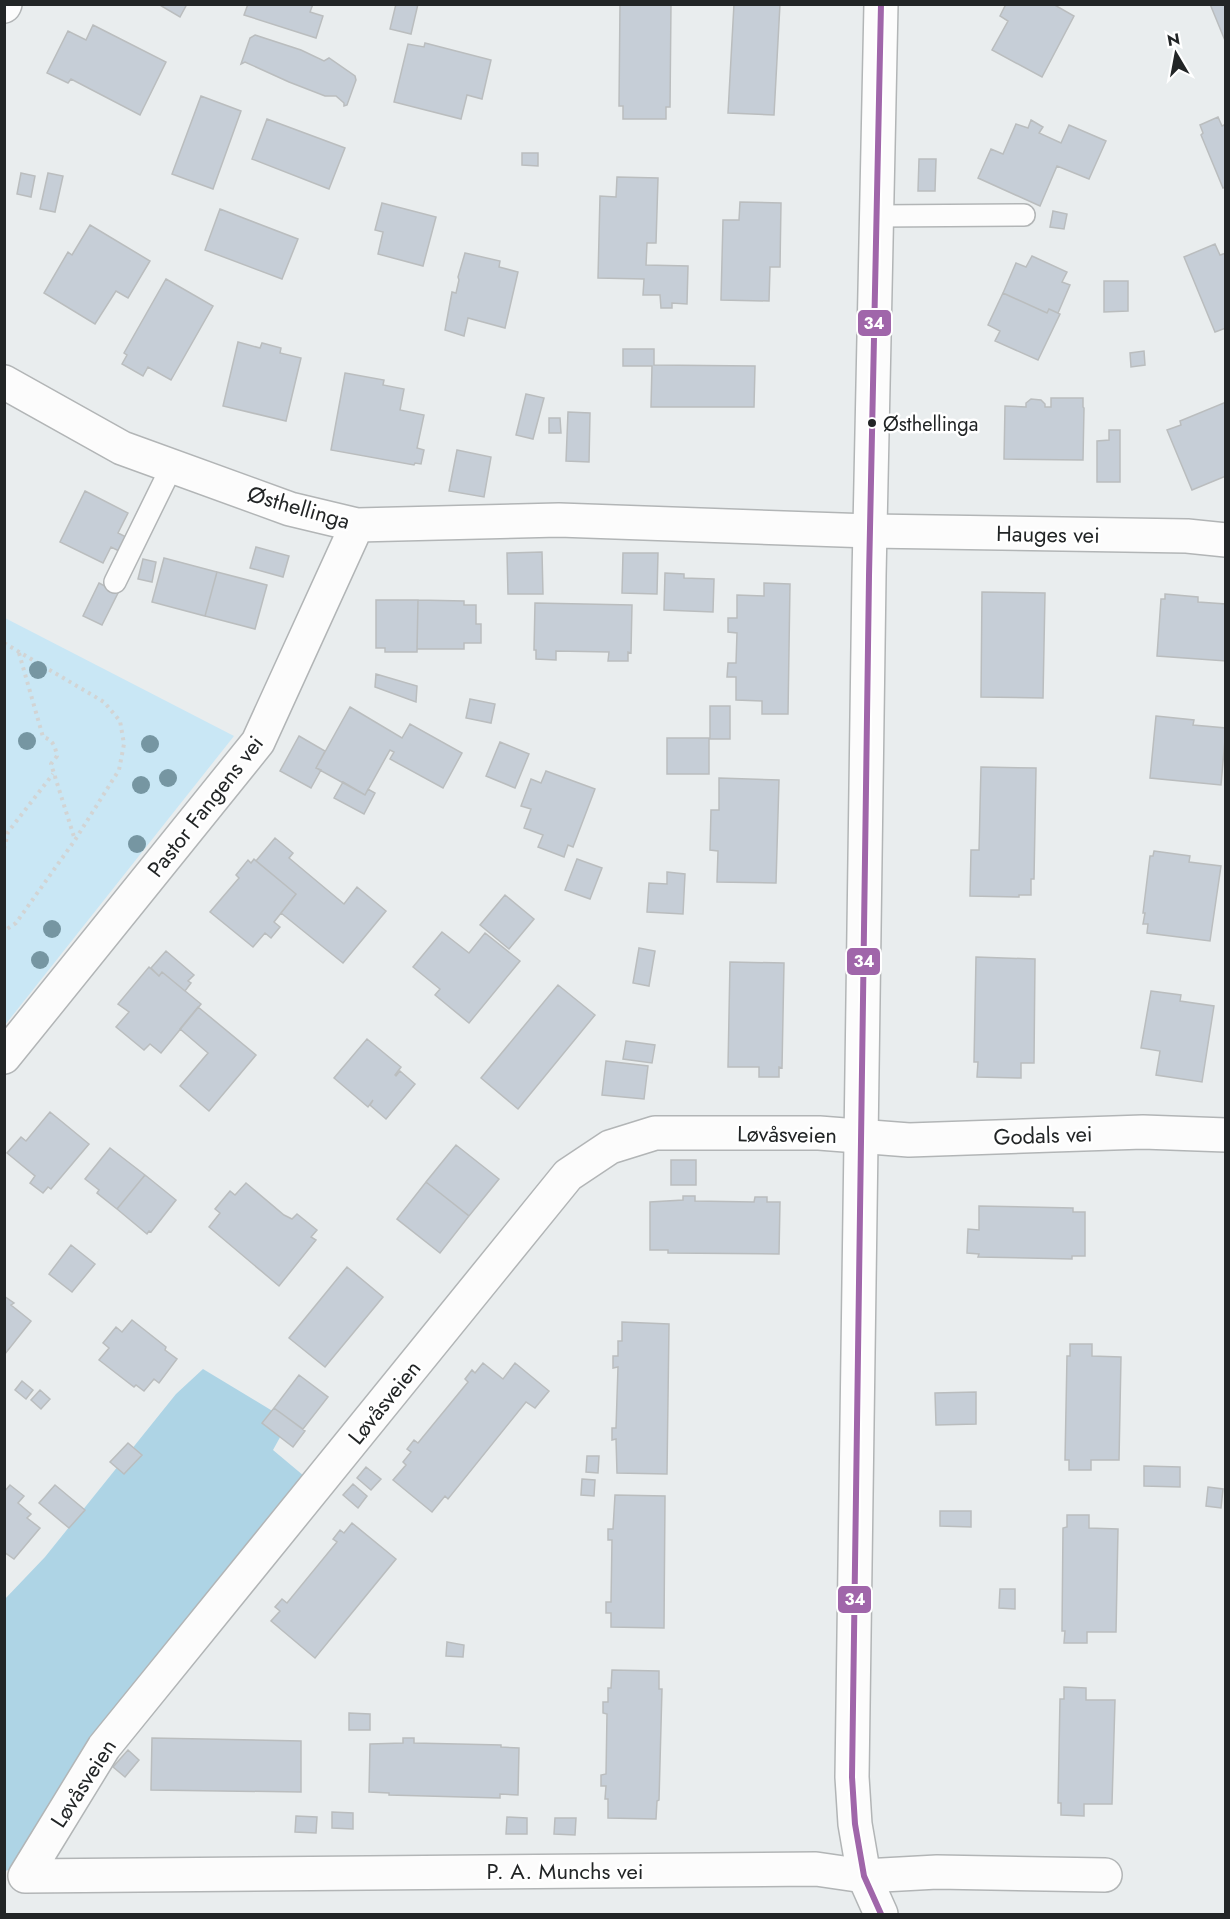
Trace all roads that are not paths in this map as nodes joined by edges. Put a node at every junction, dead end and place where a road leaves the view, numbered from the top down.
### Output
1 (881, 4) edge
2 (1024, 215) dead end
3 (877, 216) junction
4 (4, 382) edge
5 (172, 466) junction
6 (357, 525) junction
7 (870, 531) junction
8 (1226, 540) edge
9 (115, 582) dead end
10 (4, 1057) edge
11 (860, 1136) junction
12 (1226, 1136) edge
13 (1105, 1875) dead end
14 (25, 1876) joint
15 (864, 1876) junction
16 (858, 1914) edge
17 (880, 1914) edge

1 - 3 street
2 - 3 lane
3 - 7 street
4 - 5 street, Østhellinga
5 - 6 street, Østhellinga
5 - 9 lane
6 - 7 street, Østhellinga
6 - 10 street, Pastor Fangens vei
7 - 8 street, Hauges vei
7 - 11 street
11 - 12 street, Godals vei
11 - 14 street, Løvåsveien
11 - 15 street
13 - 15 street, P. A. Munchs vei
14 - 15 street, P. A. Munchs vei
15 - 16 street
15 - 17 street

